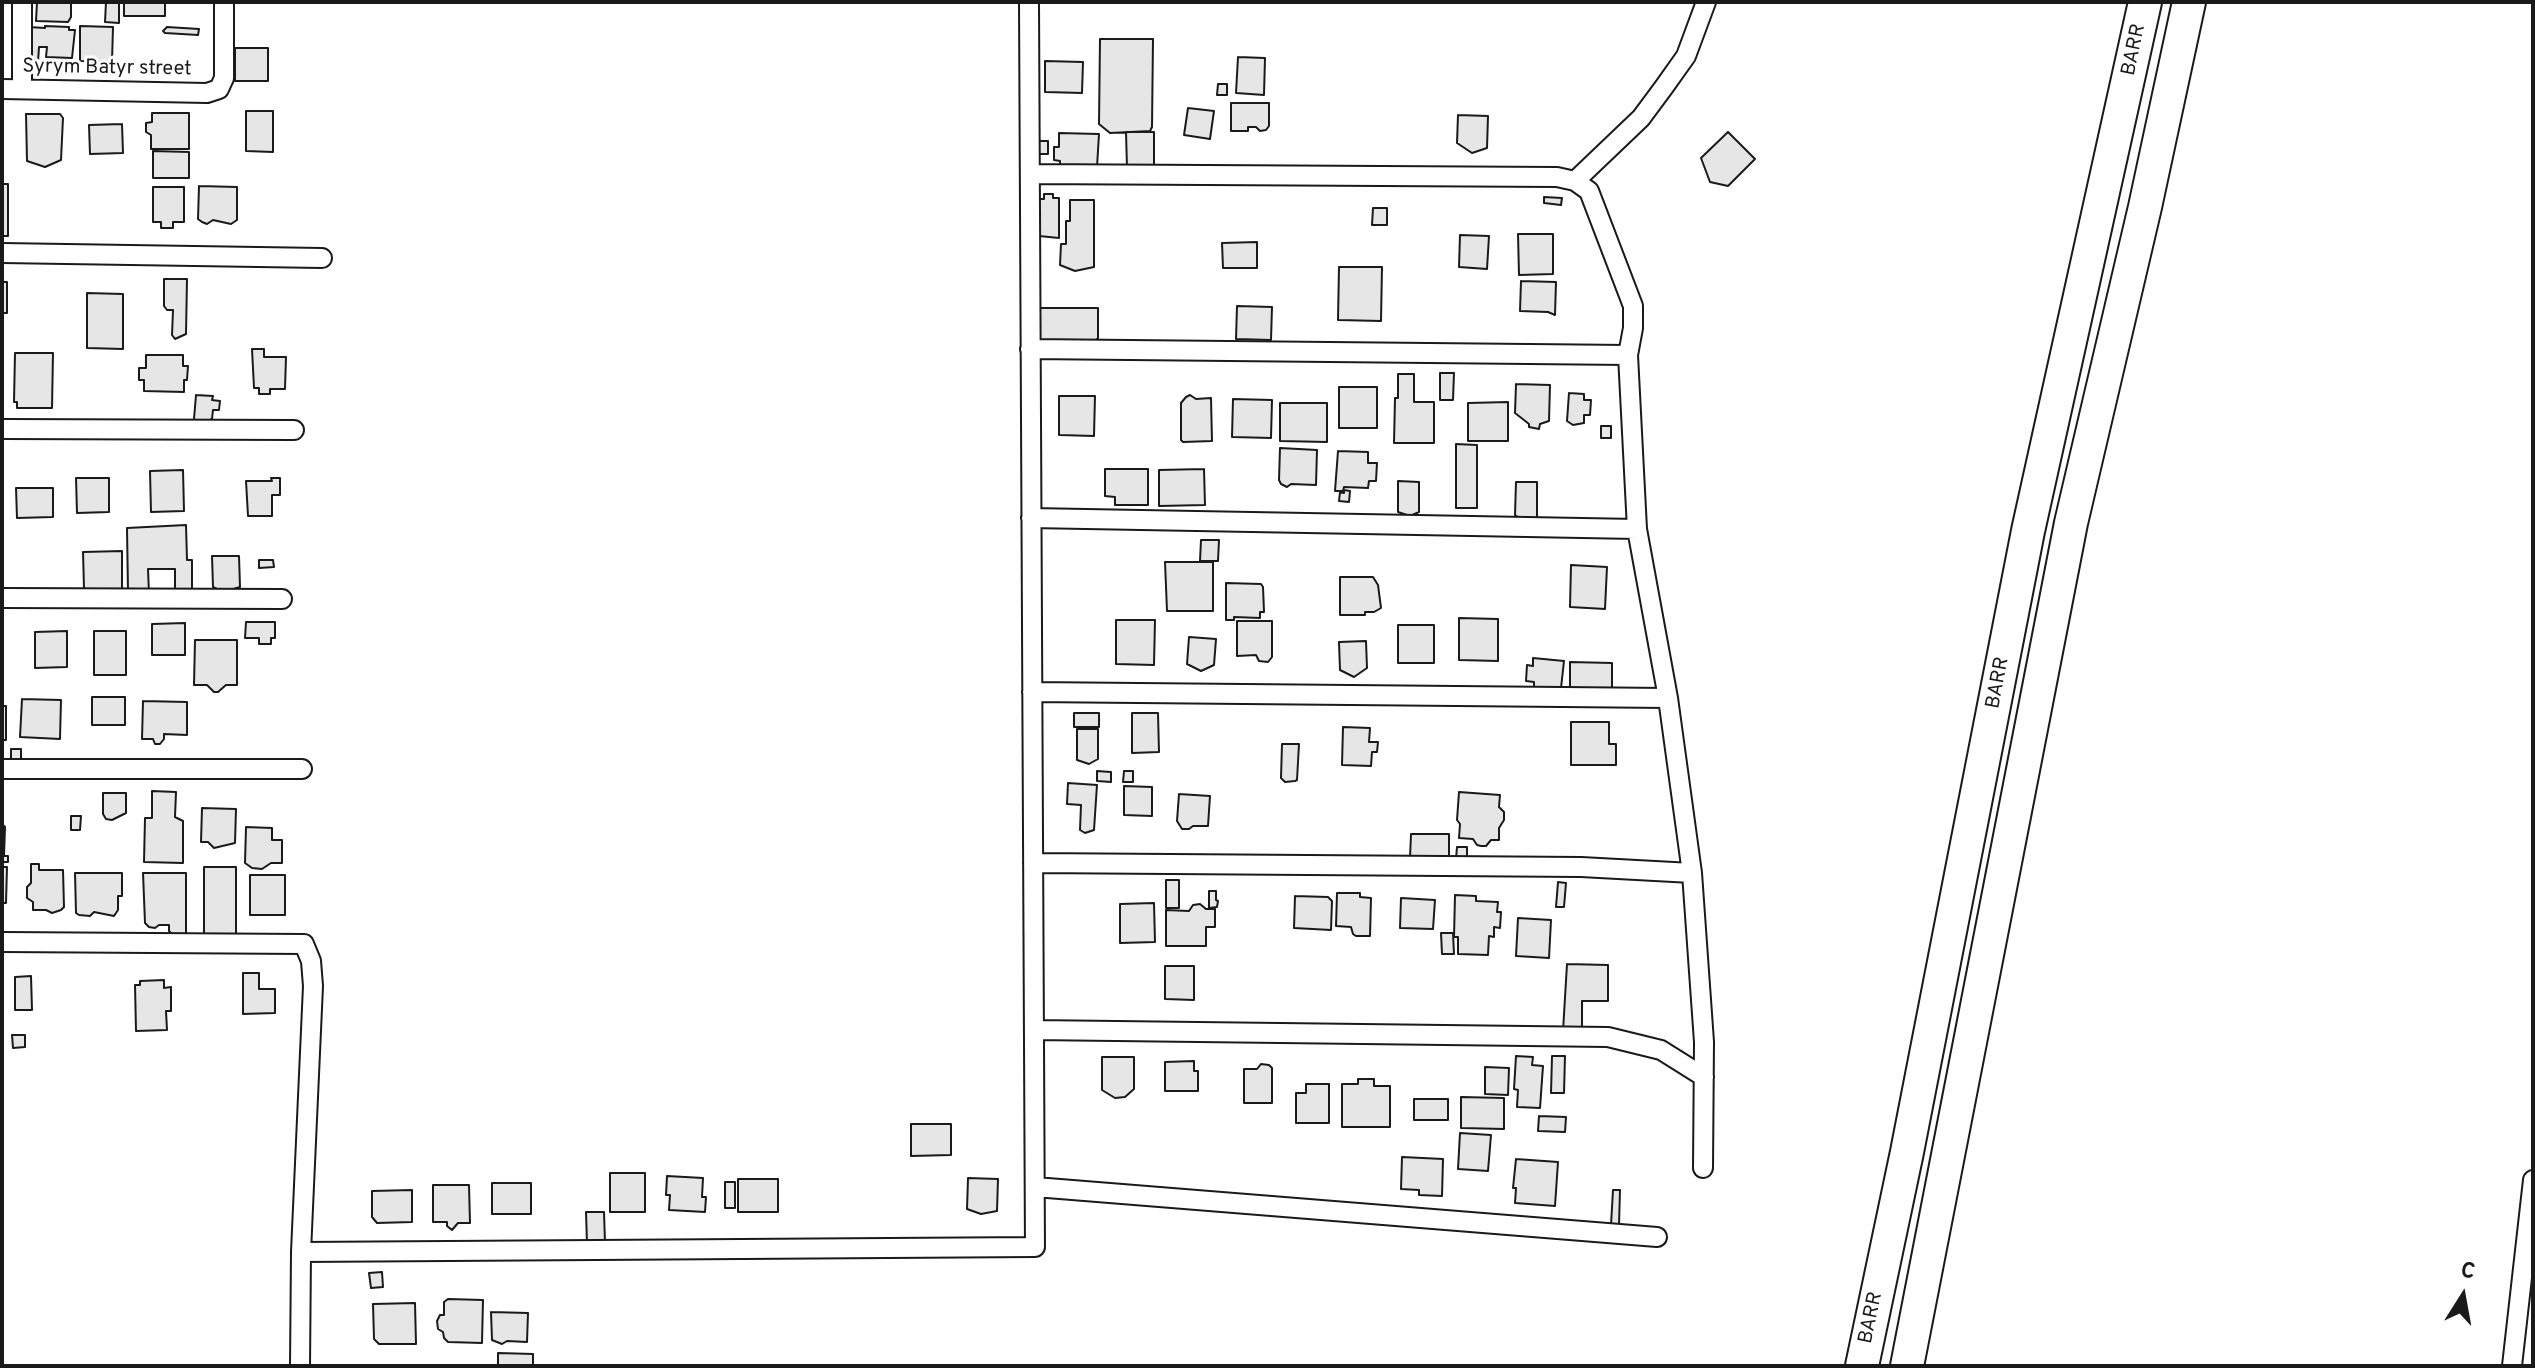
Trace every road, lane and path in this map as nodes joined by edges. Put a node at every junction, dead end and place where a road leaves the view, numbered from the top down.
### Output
1 (22, 2) edge
2 (224, 2) edge
3 (1029, 2) edge
4 (1706, 2) edge
5 (2145, 2) edge
6 (2189, 2) edge
7 (2, 89) edge
8 (22, 89) junction
9 (1030, 174) junction
10 (1575, 181) junction
11 (2, 253) edge
12 (322, 258) dead end
13 (1030, 349) junction
14 (1628, 355) junction
15 (2, 429) edge
16 (294, 430) dead end
17 (1031, 518) junction
18 (1637, 529) junction
19 (2, 598) edge
20 (282, 599) dead end
21 (1032, 692) junction
22 (1668, 698) junction
23 (2, 769) edge
24 (302, 769) dead end
25 (1033, 863) junction
26 (1692, 873) junction
27 (2, 942) edge
28 (1034, 1030) junction
29 (1704, 1077) junction
30 (1703, 1168) dead end
31 (2533, 1180) edge
32 (1035, 1187) junction
33 (1657, 1237) dead end
34 (301, 1252) junction
35 (300, 1366) edge
36 (1862, 1366) edge
37 (1907, 1366) edge
38 (2512, 1366) edge

1 - 8 street
2 - 8 street, Syrym Batyr street
3 - 9 street
4 - 10 street
5 - 36 highway, BARR
6 - 37 highway, BARR
7 - 8 street, Syrym Batyr street
9 - 10 street
9 - 13 street
10 - 14 street
11 - 12 street
13 - 14 street
13 - 17 street
14 - 18 street
15 - 16 street
17 - 18 street
17 - 21 street
18 - 22 street
19 - 20 street
21 - 22 street
21 - 25 street
22 - 26 street
23 - 24 street
25 - 26 street
25 - 28 street
26 - 29 street
27 - 34 street
28 - 29 street
28 - 32 street
29 - 30 street
31 - 38 street
32 - 33 street
32 - 34 street
34 - 35 street

